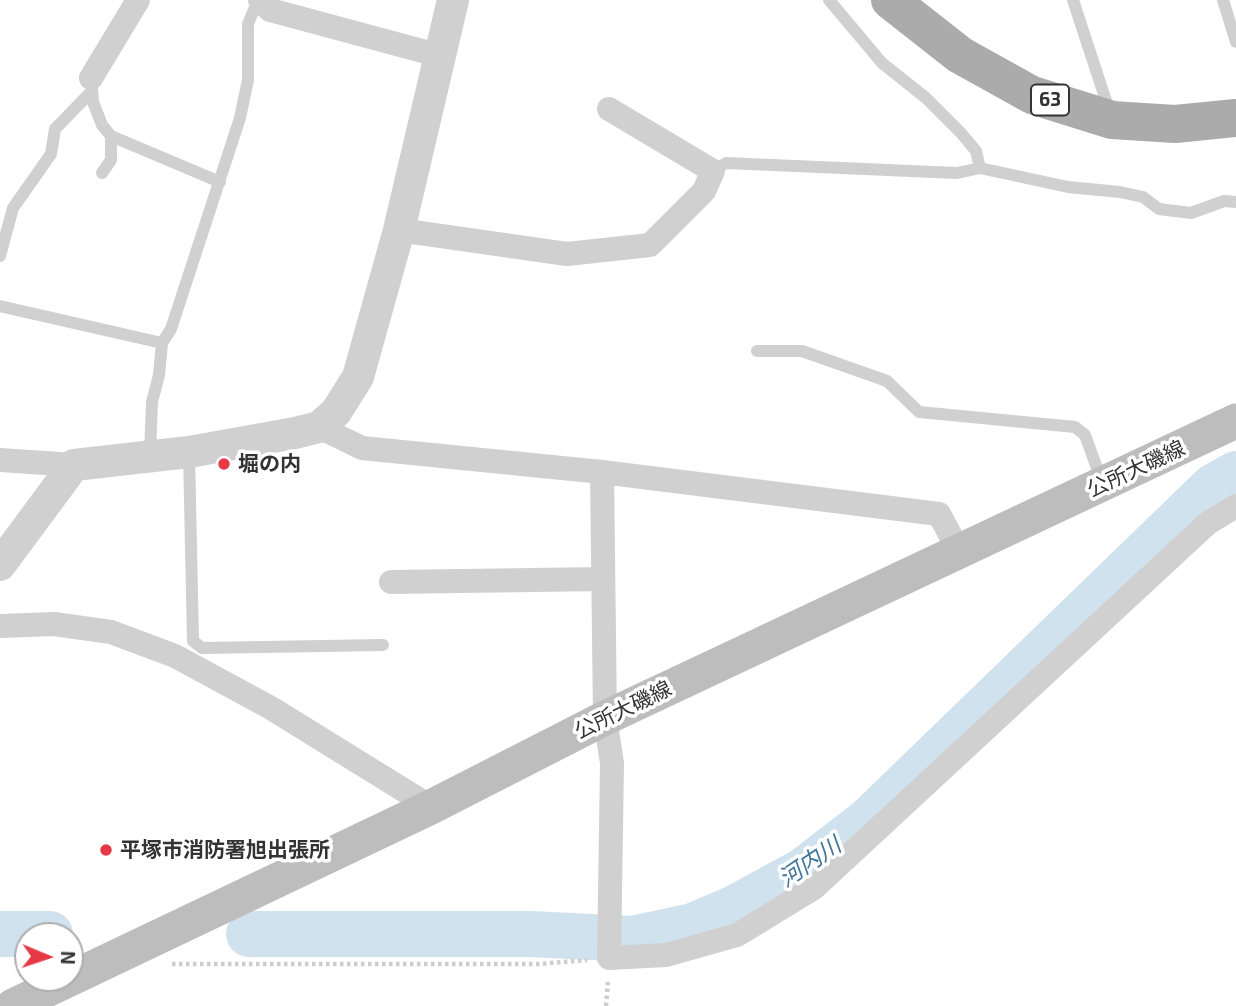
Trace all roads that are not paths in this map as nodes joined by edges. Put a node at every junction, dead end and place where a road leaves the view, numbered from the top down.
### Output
1 (138, 0) edge
2 (259, 0) edge
3 (453, 0) edge
4 (829, 0) edge
5 (890, 0) edge
6 (1073, 0) edge
7 (1223, 0) edge
8 (1236, 42) edge
9 (441, 56) junction
10 (92, 84) junction
11 (609, 109) dead end
12 (1236, 118) edge
13 (1112, 120) junction
14 (111, 136) junction
15 (980, 168) junction
16 (713, 171) junction
17 (102, 173) dead end
18 (220, 182) junction
19 (1236, 202) edge
20 (399, 230) junction
21 (0, 256) edge
22 (0, 306) edge
23 (162, 343) junction
24 (757, 351) dead end
25 (1236, 421) edge
26 (319, 426) junction
27 (189, 452) junction
28 (150, 457) junction
29 (0, 460) edge
30 (74, 465) junction
31 (602, 472) junction
32 (1104, 485) junction
33 (1236, 506) edge
34 (959, 551) junction
35 (0, 565) edge
36 (603, 579) junction
37 (391, 582) dead end
38 (0, 626) edge
39 (383, 645) dead end
40 (605, 718) junction
41 (431, 807) junction
42 (13, 1006) edge

1 - 10 street
2 - 9 street
2 - 18 lane
3 - 9 street
4 - 15 lane
5 - 13 main road, 63
6 - 13 lane
7 - 8 lane
9 - 20 street
10 - 14 lane
10 - 21 lane
11 - 16 street
12 - 13 main road, 63
14 - 17 lane
14 - 18 lane
15 - 16 lane
15 - 19 lane
16 - 20 street
18 - 23 lane
20 - 26 street
22 - 23 lane
23 - 28 lane
24 - 32 lane
25 - 32 main road, 公所大磯線
26 - 27 street
26 - 31 street
27 - 28 street
27 - 39 lane
28 - 30 street
29 - 30 street
30 - 35 street
31 - 34 street
31 - 36 street
32 - 34 main road, 公所大磯線
33 - 40 street
34 - 40 main road, 公所大磯線
36 - 37 street
36 - 40 street
38 - 41 street
40 - 41 main road, 公所大磯線
41 - 42 main road, 公所大磯線

